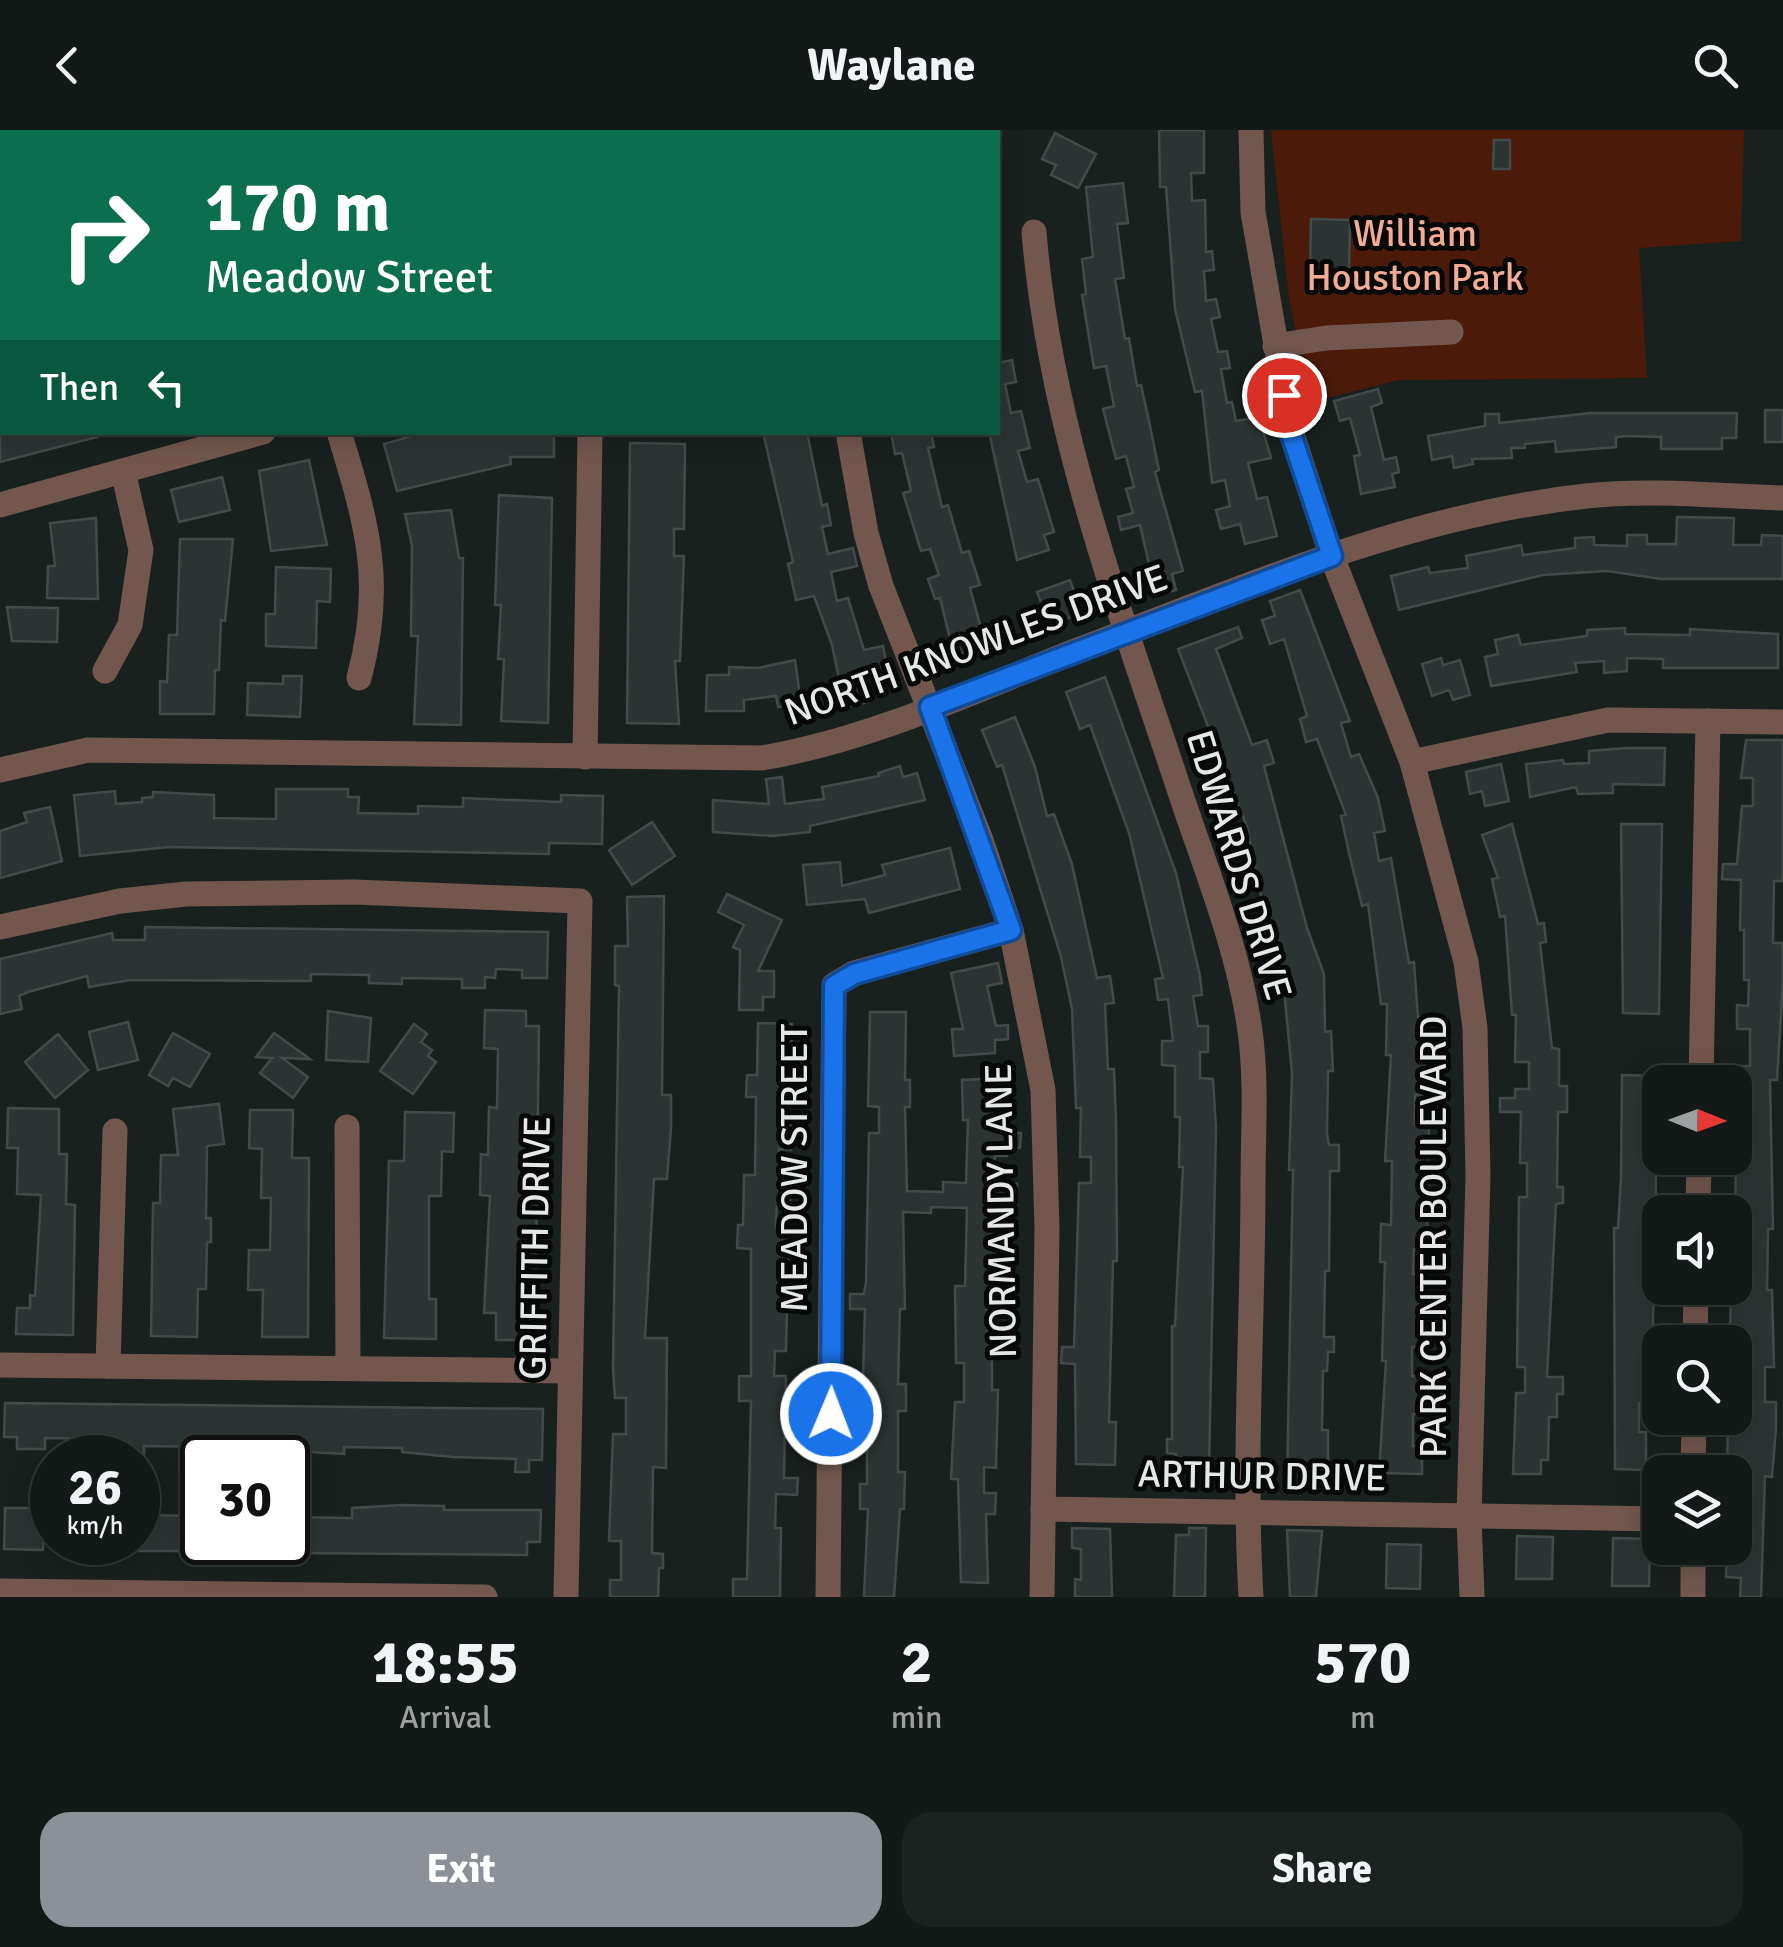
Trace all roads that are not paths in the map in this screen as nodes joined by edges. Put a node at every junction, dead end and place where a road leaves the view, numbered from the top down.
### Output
1 (1251, 130) edge
2 (1034, 232) dead end
3 (1451, 332) dead end
4 (1275, 346) junction
5 (252, 435) edge
6 (340, 435) edge
7 (590, 435) edge
8 (849, 435) edge
9 (123, 472) junction
10 (1783, 498) edge
11 (0, 506) edge
12 (1332, 556) junction
13 (1127, 632) junction
14 (105, 671) dead end
15 (359, 678) dead end
16 (930, 707) junction
17 (1708, 721) junction
18 (1783, 722) edge
19 (584, 757) junction
20 (1412, 762) junction
21 (0, 770) edge
22 (0, 927) edge
23 (1011, 930) junction
24 (1701, 1065) edge
25 (347, 1127) dead end
26 (115, 1131) dead end
27 (0, 1364) edge
28 (108, 1366) junction
29 (348, 1368) junction
30 (570, 1370) junction
31 (1043, 1509) junction
32 (1246, 1513) junction
33 (1468, 1517) junction
34 (1642, 1519) edge
35 (1693, 1565) edge
36 (0, 1591) edge
37 (485, 1597) edge
38 (566, 1597) edge
39 (828, 1597) edge
40 (1042, 1597) edge
41 (1251, 1597) edge
42 (1472, 1597) edge
43 (1693, 1597) edge

1 - 4 street, PARK CENTER BOULEVARD
2 - 13 street, EDWARDS DRIVE
3 - 4 street
4 - 12 street, PARK CENTER BOULEVARD
5 - 9 street
6 - 15 street
7 - 19 street
8 - 16 street, NORMANDY LANE
9 - 11 street
9 - 14 street
10 - 12 street, NORTH KNOWLES DRIVE
12 - 13 street, NORTH KNOWLES DRIVE
12 - 20 street, PARK CENTER BOULEVARD
13 - 16 street, NORTH KNOWLES DRIVE
13 - 32 street, EDWARDS DRIVE
16 - 19 street, NORTH KNOWLES DRIVE
16 - 23 street, NORMANDY LANE
17 - 18 street
17 - 20 street
17 - 24 street
19 - 21 street, NORTH KNOWLES DRIVE
20 - 33 street, PARK CENTER BOULEVARD
22 - 30 street, GRIFFITH DRIVE
23 - 31 street, NORMANDY LANE
23 - 39 street, MEADOW STREET
25 - 29 street
26 - 28 street
27 - 28 street
28 - 29 street
29 - 30 street
30 - 38 street, GRIFFITH DRIVE
31 - 32 street, ARTHUR DRIVE
31 - 40 street, NORMANDY LANE
32 - 33 street, ARTHUR DRIVE
32 - 41 street, EDWARDS DRIVE
33 - 34 street, ARTHUR DRIVE
33 - 42 street, PARK CENTER BOULEVARD
35 - 43 street
36 - 37 street

